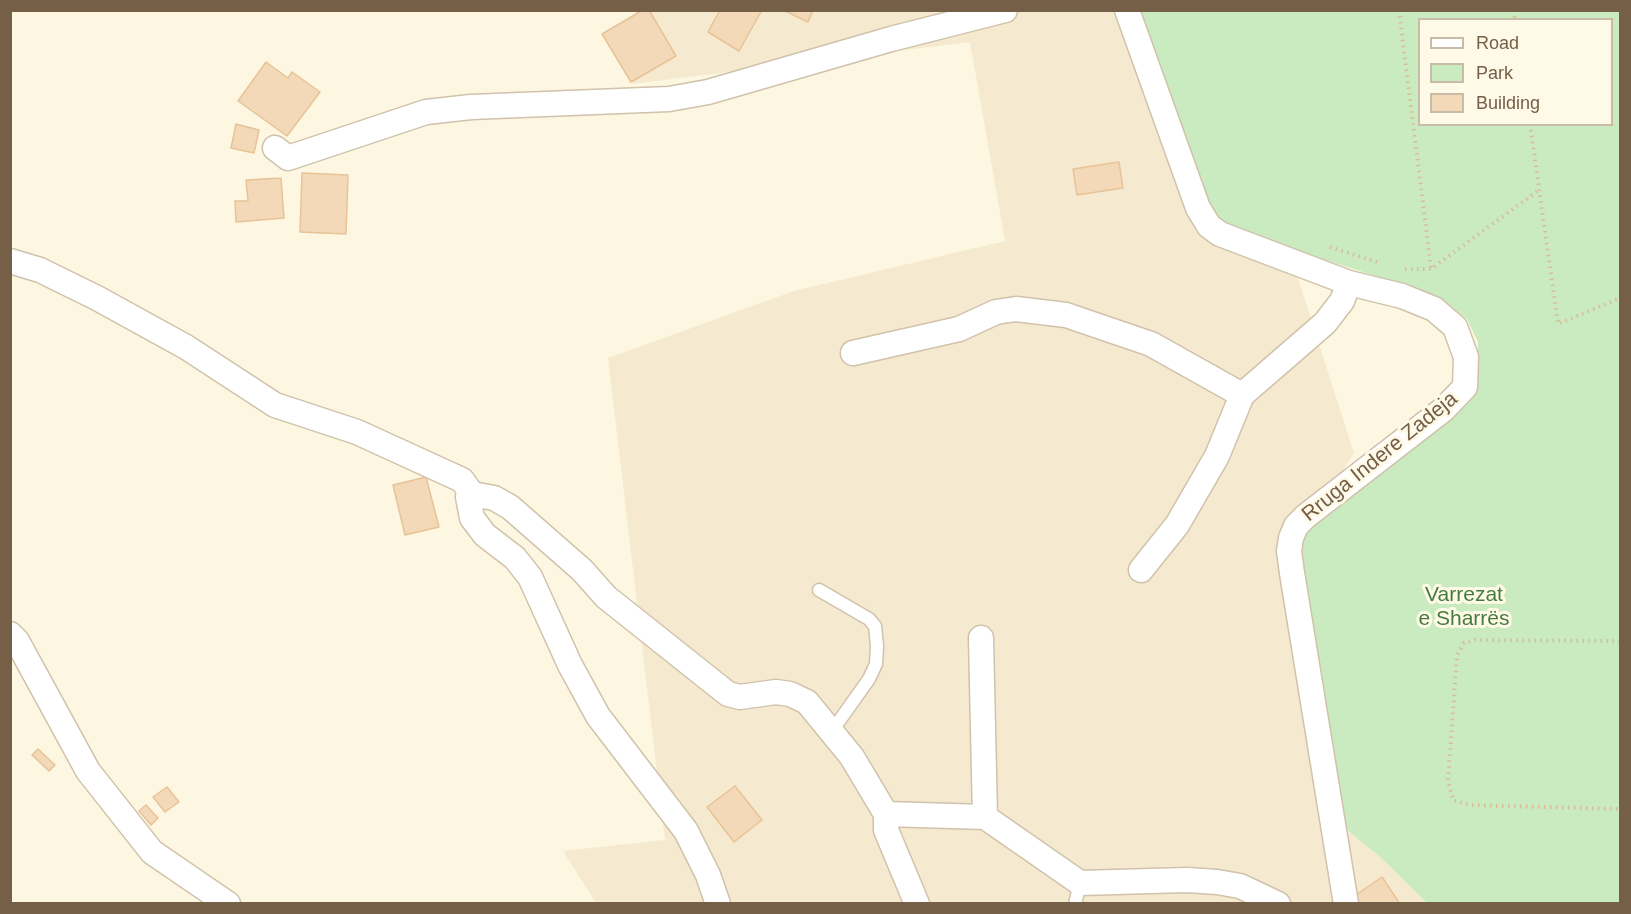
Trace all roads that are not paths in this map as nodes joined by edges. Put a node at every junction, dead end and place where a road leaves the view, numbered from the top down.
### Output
1 (1005, 10) edge
2 (1126, 10) edge
3 (274, 148) dead end
4 (10, 261) edge
5 (1349, 283) junction
6 (854, 353) dead end
7 (1242, 395) junction
8 (472, 494) junction
9 (1141, 570) dead end
10 (819, 590) dead end
11 (10, 634) edge
12 (981, 638) dead end
13 (832, 731) junction
14 (886, 814) junction
15 (985, 817) junction
16 (1077, 893) edge
17 (228, 903) edge
18 (718, 903) edge
19 (917, 903) edge
20 (1278, 903) edge
21 (1346, 903) edge

1 - 3 street
2 - 5 street, Rruga Indere Zadeja
4 - 8 street
5 - 7 street
5 - 21 street, Rruga Indere Zadeja
6 - 7 street
7 - 9 street
8 - 13 street
8 - 18 street
10 - 13 lane
11 - 17 street
12 - 15 street
13 - 14 street
14 - 15 street
14 - 19 street
15 - 16 street
16 - 20 street

